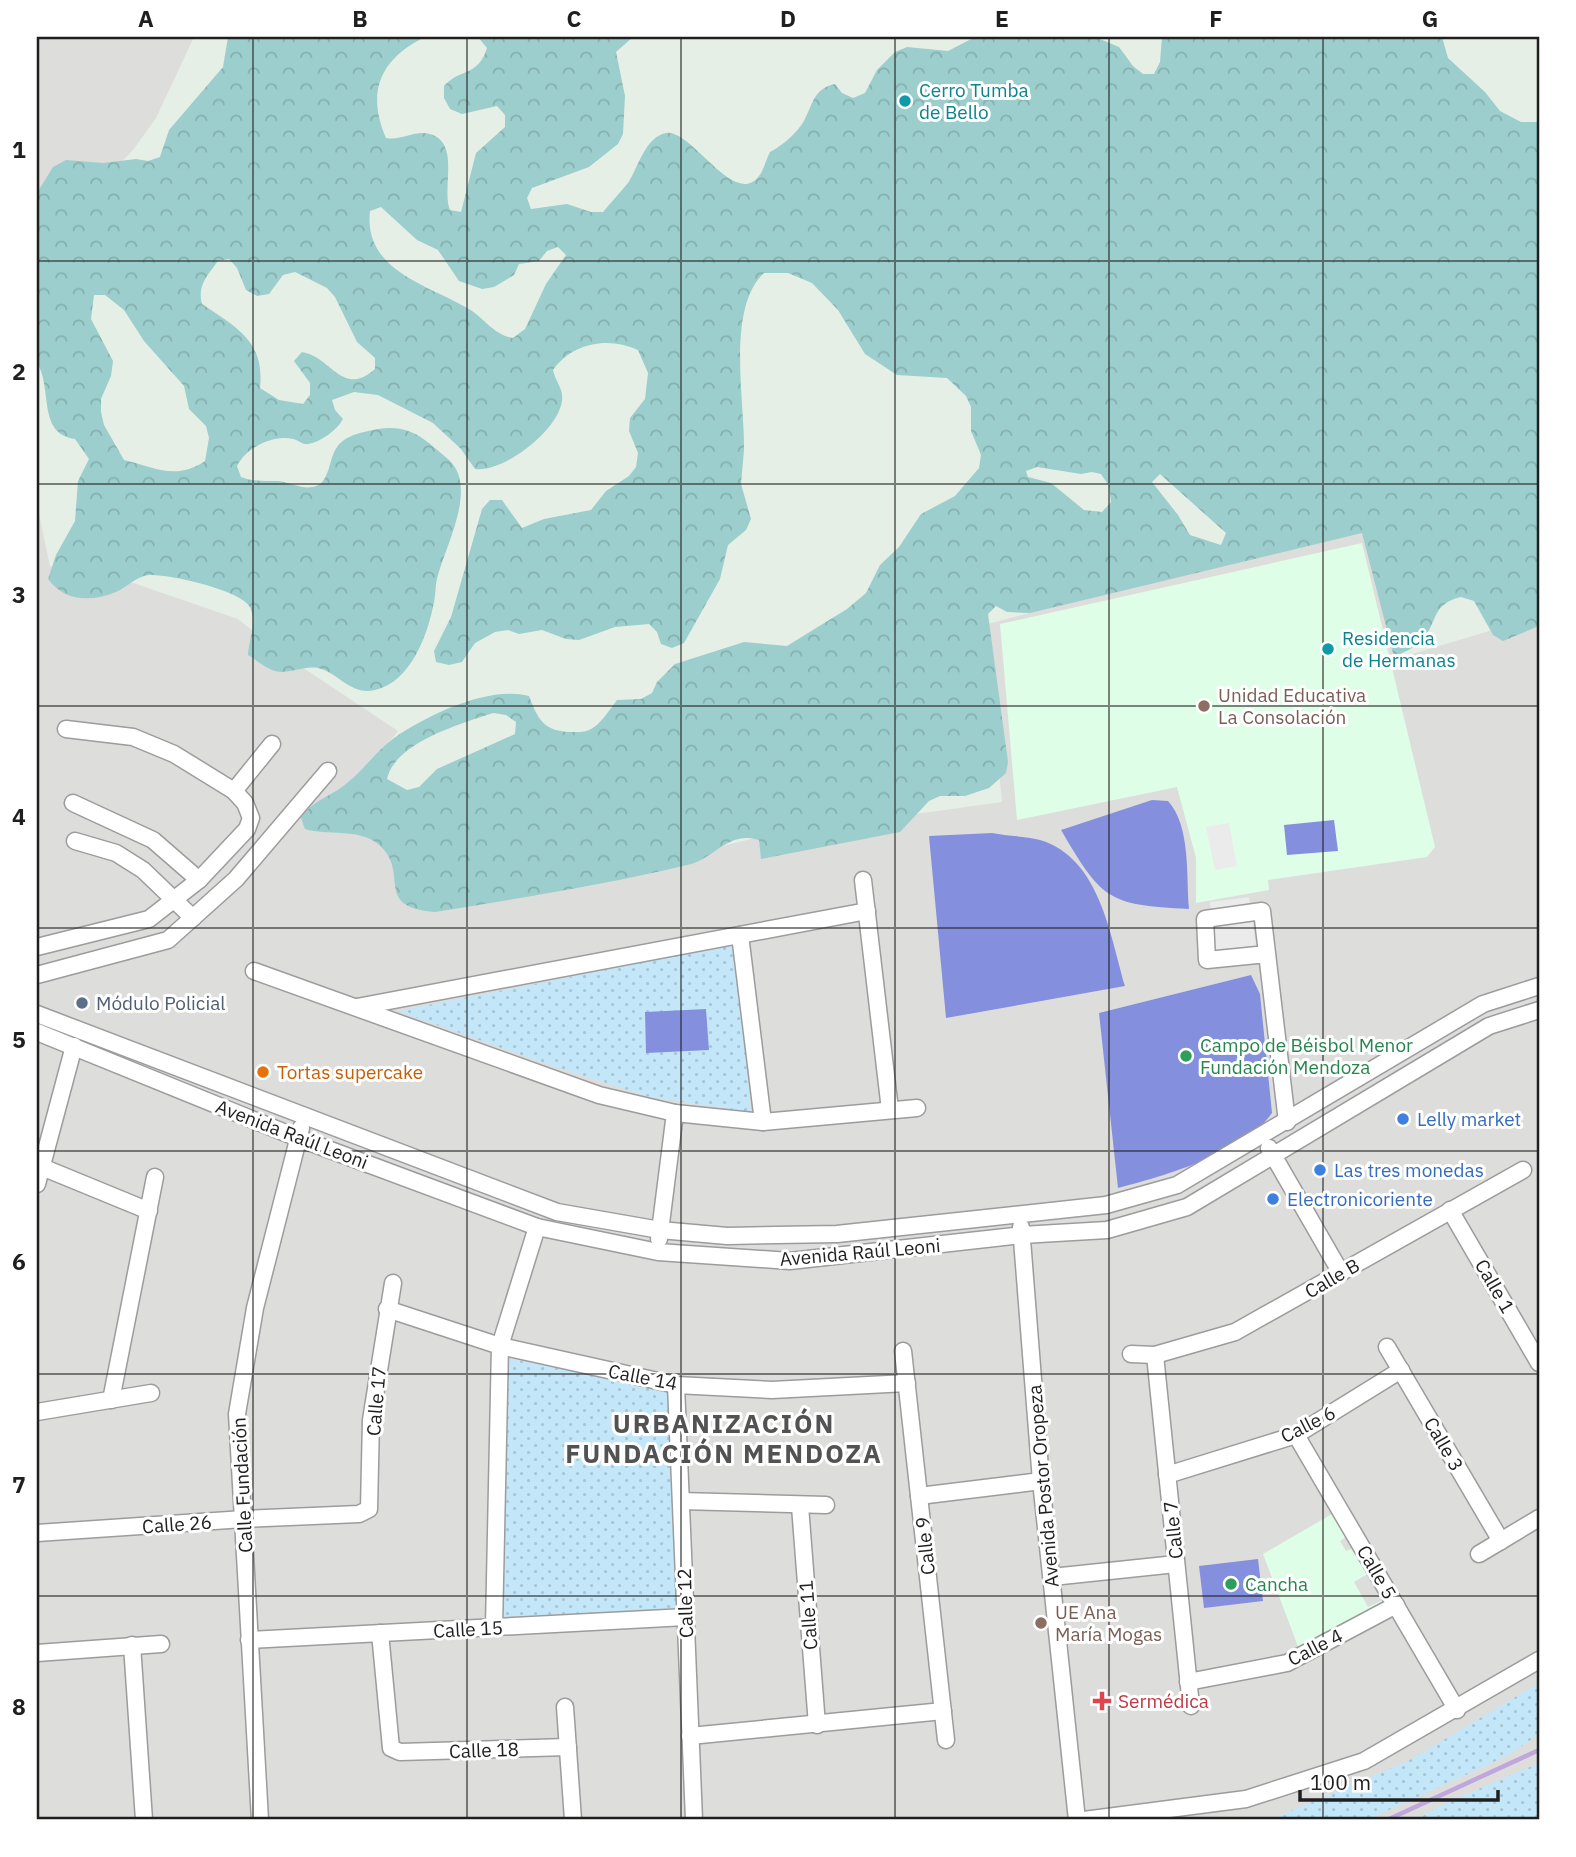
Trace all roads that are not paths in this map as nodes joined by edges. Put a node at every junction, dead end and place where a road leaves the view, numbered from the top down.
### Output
1 (66, 729) dead end
2 (272, 744) dead end
3 (328, 771) dead end
4 (234, 791) junction
5 (73, 803) dead end
6 (75, 841) dead end
7 (199, 880) junction
8 (863, 880) dead end
9 (174, 901) junction
10 (867, 911) junction
11 (193, 918) junction
12 (740, 935) junction
13 (37, 947) edge
14 (1267, 954) junction
15 (254, 971) dead end
16 (37, 975) edge
17 (1539, 986) edge
18 (356, 1007) junction
19 (1475, 1009) junction
20 (1539, 1010) edge
21 (37, 1014) edge
22 (1485, 1028) junction
23 (37, 1032) edge
24 (74, 1046) junction
25 (917, 1108) dead end
26 (890, 1110) junction
27 (676, 1113) junction
28 (305, 1116) junction
29 (763, 1122) junction
30 (1287, 1122) junction
31 (1262, 1136) junction
32 (298, 1138) junction
33 (1273, 1156) junction
34 (39, 1165) edge
35 (1523, 1171) dead end
36 (155, 1178) dead end
37 (37, 1185) edge
38 (149, 1210) junction
39 (1450, 1210) junction
40 (1019, 1214) junction
41 (537, 1227) junction
42 (660, 1230) junction
43 (1022, 1235) junction
44 (658, 1252) junction
45 (1341, 1273) junction
46 (393, 1283) dead end
47 (387, 1308) junction
48 (500, 1346) junction
49 (1387, 1347) dead end
50 (904, 1351) dead end
51 (1131, 1354) dead end
52 (1155, 1355) junction
53 (1539, 1363) edge
54 (1401, 1370) junction
55 (907, 1383) junction
56 (676, 1385) junction
57 (151, 1393) dead end
58 (111, 1400) junction
59 (37, 1412) edge
60 (1296, 1435) junction
61 (1167, 1475) junction
62 (1041, 1481) junction
63 (919, 1496) junction
64 (681, 1501) junction
65 (826, 1505) dead end
66 (800, 1506) junction
67 (359, 1514) joint
68 (1539, 1518) edge
69 (243, 1519) junction
70 (37, 1534) edge
71 (1500, 1541) junction
72 (1479, 1554) dead end
73 (1176, 1564) junction
74 (1052, 1577) junction
75 (1396, 1605) junction
76 (686, 1618) junction
77 (494, 1628) junction
78 (380, 1633) junction
79 (249, 1640) junction
80 (161, 1644) dead end
81 (132, 1645) junction
82 (37, 1653) edge
83 (1539, 1660) edge
84 (1188, 1682) junction
85 (1191, 1706) dead end
86 (565, 1707) dead end
87 (1457, 1710) junction
88 (943, 1711) junction
89 (817, 1725) junction
90 (690, 1736) junction
91 (946, 1740) dead end
92 (568, 1747) junction
93 (144, 1820) edge
94 (260, 1820) edge
95 (573, 1820) edge
96 (694, 1820) edge
97 (1077, 1820) edge
98 (1084, 1820) edge

1 - 4 street
2 - 4 street
3 - 11 street
4 - 7 street
5 - 7 street
6 - 9 street
7 - 9 street
8 - 10 street
9 - 11 street
9 - 13 street
10 - 12 street
10 - 26 street
11 - 16 street
12 - 18 street
12 - 29 street
14 - 14 street
14 - 30 street
15 - 18 street
17 - 19 street, Avenida Raúl Leoni
18 - 27 street
19 - 22 street
19 - 30 street, Avenida Raúl Leoni
20 - 22 street, Avenida Raúl Leoni
21 - 28 street, Avenida Raúl Leoni
22 - 33 street, Avenida Raúl Leoni
23 - 24 street, Avenida Raúl Leoni
24 - 32 street, Avenida Raúl Leoni
24 - 34 street
25 - 26 street
26 - 29 street
27 - 29 street
27 - 42 street
28 - 32 street, Calle Fundación
28 - 42 street, Avenida Raúl Leoni
30 - 31 street, Avenida Raúl Leoni
31 - 33 street
31 - 40 street, Avenida Raúl Leoni
32 - 41 street, Avenida Raúl Leoni
32 - 69 street, Calle Fundación
33 - 43 street, Avenida Raúl Leoni
33 - 45 street
34 - 37 street
34 - 38 street
35 - 39 street, Calle B
36 - 38 street
38 - 58 street
39 - 45 street, Calle B
39 - 53 street, Calle 1
40 - 42 street, Avenida Raúl Leoni
40 - 43 street, Avenida Postor Oropeza
41 - 44 street, Avenida Raúl Leoni
41 - 48 street
42 - 44 street
43 - 44 street, Avenida Raúl Leoni
43 - 62 street, Avenida Postor Oropeza
45 - 52 street, Calle B
46 - 47 street, Calle 17
47 - 48 street, Calle 14
47 - 67 street, Calle 17
48 - 56 street, Calle 14
48 - 77 street
49 - 54 street, Calle 3
50 - 55 street, Calle 9
51 - 52 street, Calle B
52 - 61 street, Calle 7
54 - 60 street, Calle 6
54 - 71 street, Calle 3
55 - 56 street, Calle 14
55 - 63 street, Calle 9
56 - 64 street, Calle 12
57 - 58 street
58 - 59 street
60 - 61 street, Calle 6
60 - 75 street, Calle 5
61 - 73 street, Calle 7
62 - 63 street
62 - 74 street, Avenida Postor Oropeza
63 - 88 street, Calle 9
64 - 66 street
64 - 76 street, Calle 12
65 - 66 street
66 - 89 street, Calle 11
67 - 69 street, Calle 26
68 - 71 street
69 - 70 street, Calle 26
69 - 79 street, Calle Fundación
71 - 72 street
73 - 74 street
73 - 84 street, Calle 7
74 - 97 street, Avenida Postor Oropeza
75 - 84 street, Calle 4
75 - 87 street, Calle 5
76 - 77 street, Calle 15
76 - 90 street, Calle 12
77 - 78 street, Calle 15
78 - 79 street, Calle 15
78 - 92 street, Calle 18
79 - 94 street, Calle Fundación
80 - 81 street
81 - 82 street
81 - 93 street
83 - 87 street
84 - 85 street, Calle 7
86 - 92 street
87 - 98 street
88 - 89 street
88 - 91 street, Calle 9
89 - 90 street
90 - 96 street, Calle 12
92 - 95 street

